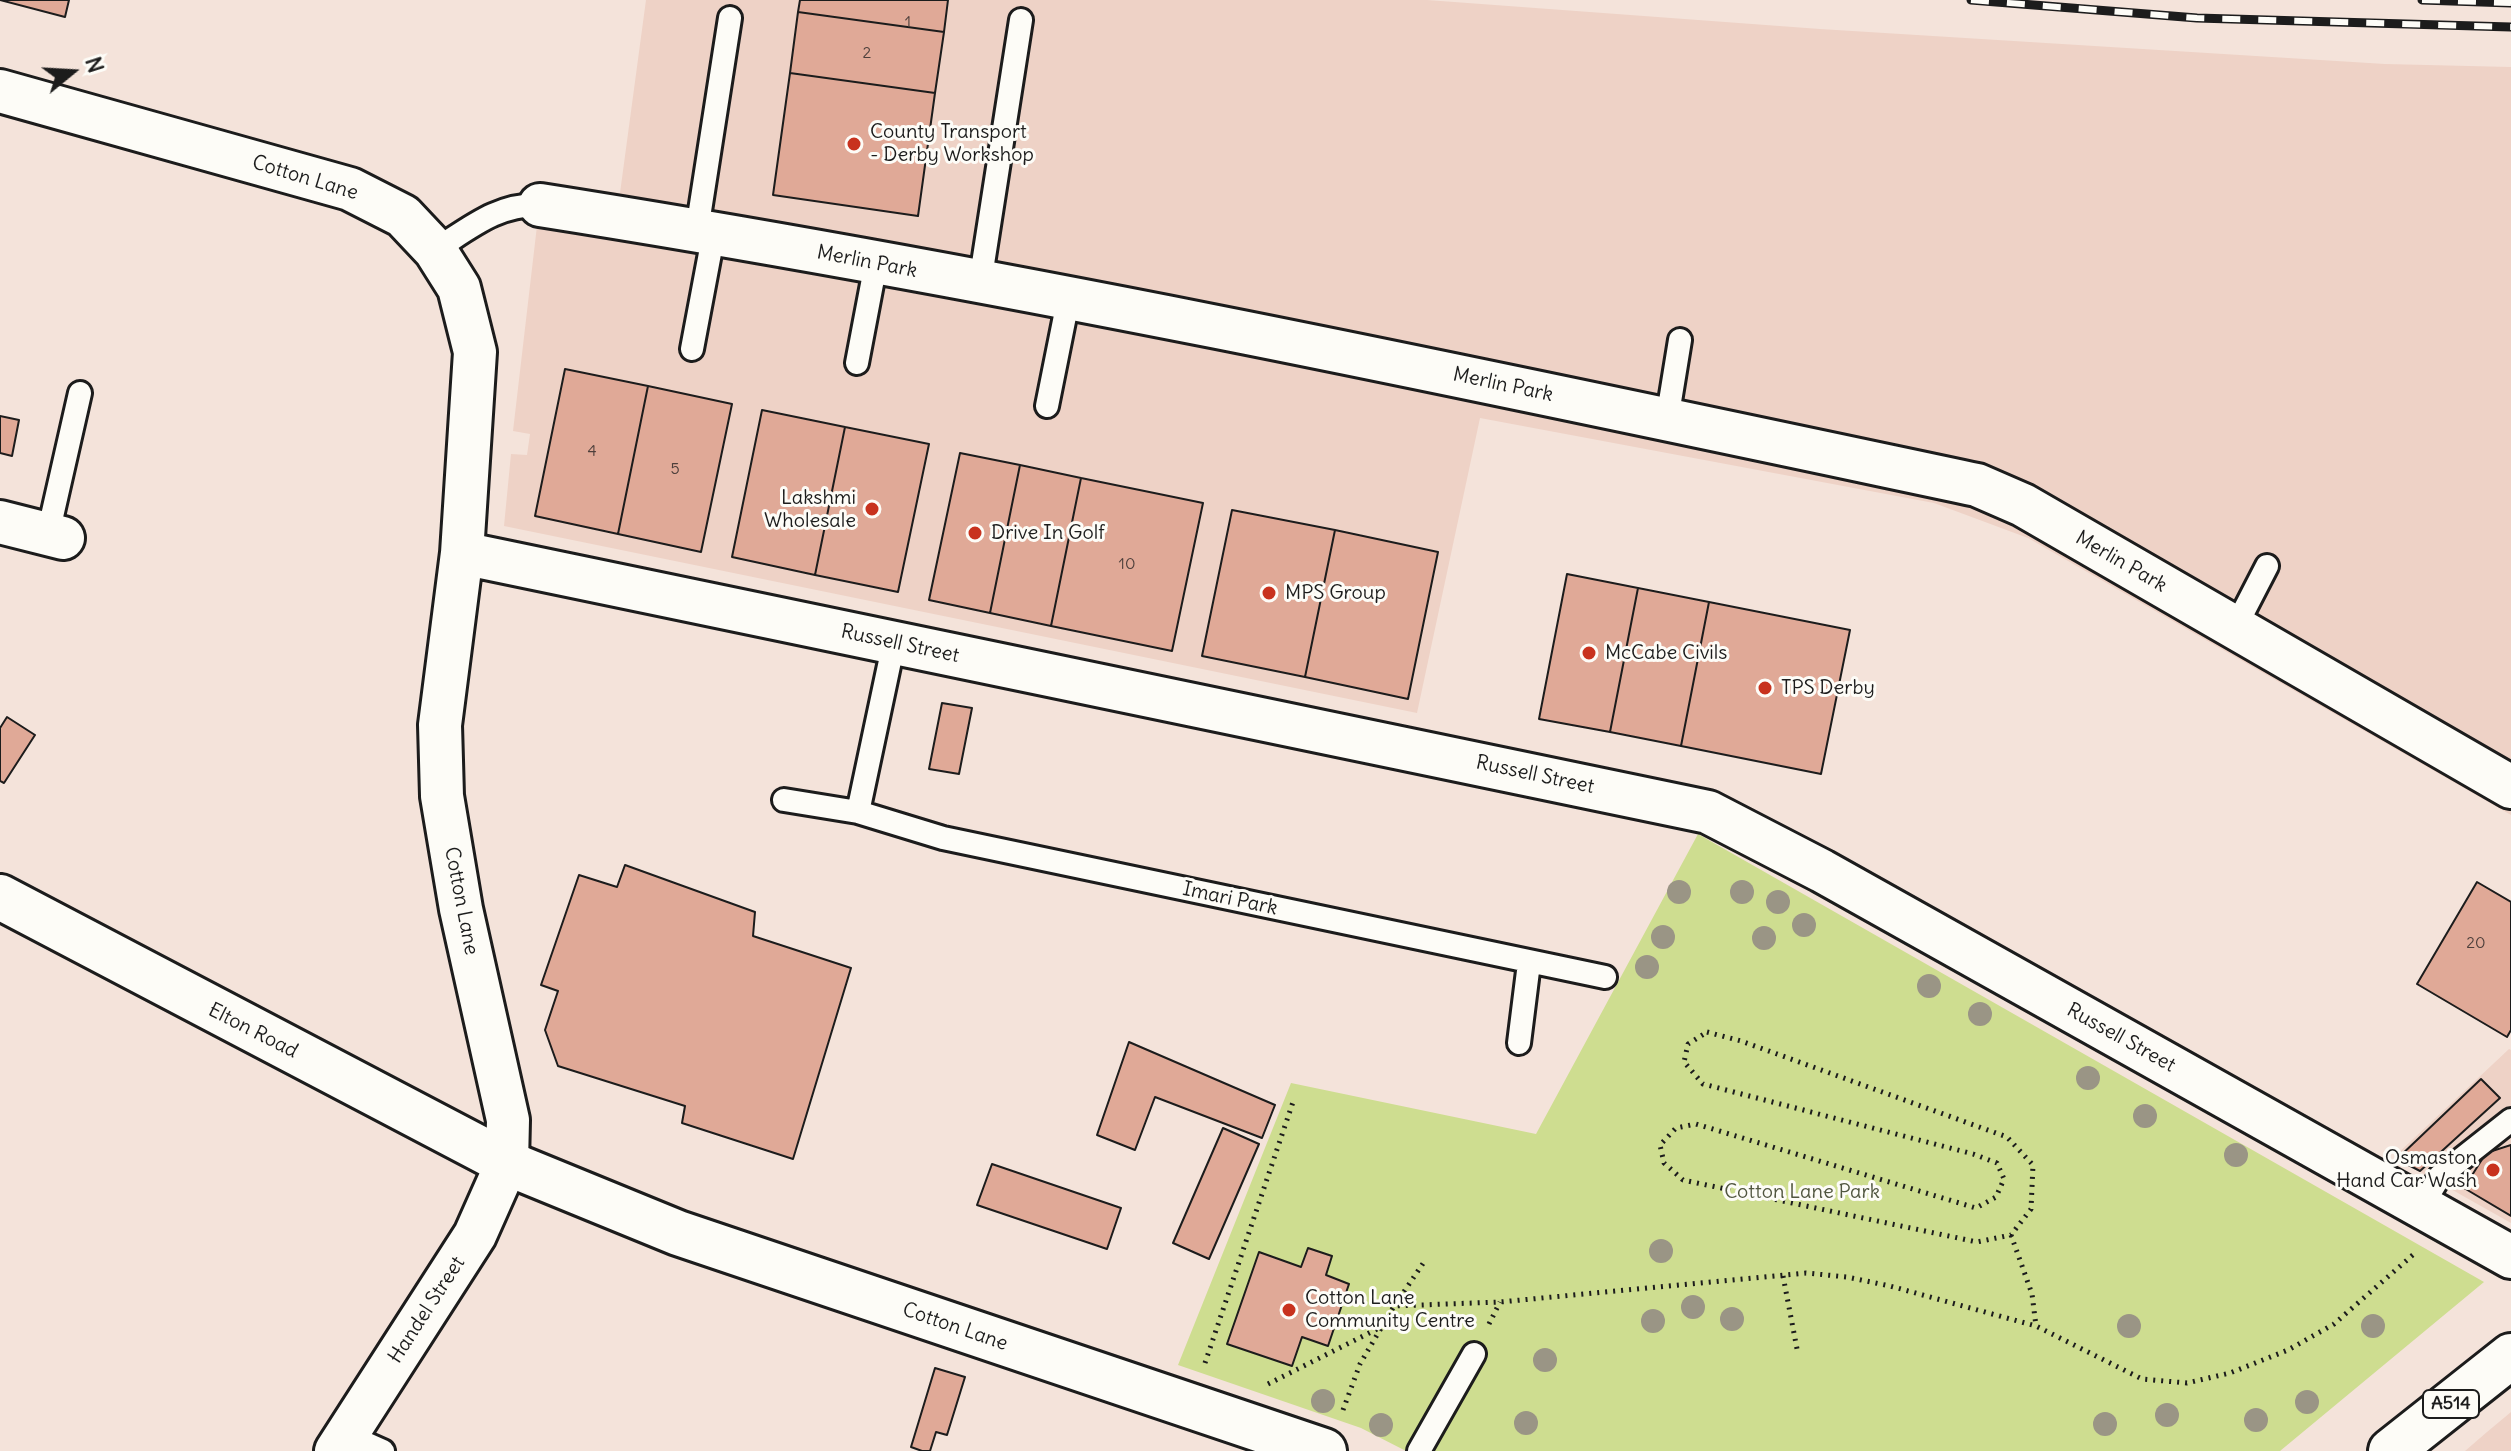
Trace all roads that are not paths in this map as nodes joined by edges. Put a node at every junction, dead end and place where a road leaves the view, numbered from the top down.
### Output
1 (730, 18) dead end
2 (1021, 20) dead end
3 (0, 91) edge
4 (540, 205) joint
5 (706, 231) junction
6 (435, 250) junction
7 (876, 263) junction
8 (980, 283) junction
9 (1068, 301) junction
10 (1680, 340) dead end
11 (692, 349) dead end
12 (857, 363) dead end
13 (80, 393) dead end
14 (1047, 406) dead end
15 (1667, 420) junction
16 (1, 528) edge
17 (56, 536) joint
18 (462, 553) junction
19 (2267, 566) dead end
20 (2235, 628) junction
21 (894, 642) junction
22 (2511, 787) edge
23 (784, 800) dead end
24 (858, 812) junction
25 (0, 897) edge
26 (1529, 963) junction
27 (1605, 977) dead end
28 (1519, 1043) dead end
29 (2511, 1120) edge
30 (507, 1163) junction
31 (2433, 1213) junction
32 (2511, 1257) edge
33 (1474, 1354) dead end
34 (2511, 1356) edge
35 (1331, 1436) edge
36 (355, 1446) edge
37 (1419, 1451) edge
38 (2391, 1451) edge

1 - 5 lane
2 - 8 lane
3 - 6 street, Cotton Lane
4 - 5 street, Merlin Park
4 - 6 lane, Merlin Park
5 - 7 street, Merlin Park
5 - 11 lane
6 - 18 street, Cotton Lane
7 - 8 street, Merlin Park
7 - 12 lane
8 - 9 street, Merlin Park
9 - 14 lane
9 - 15 street, Merlin Park
10 - 15 lane
13 - 17 lane
15 - 20 street, Merlin Park
16 - 17 street
18 - 21 street, Russell Street
18 - 30 street, Cotton Lane
19 - 20 lane
20 - 22 street, Merlin Park
21 - 24 lane
21 - 31 street, Russell Street
23 - 24 lane, Imari Park
24 - 26 lane, Imari Park
25 - 30 street, Elton Road
26 - 27 lane, Imari Park
26 - 28 lane
29 - 31 lane
30 - 35 street, Cotton Lane
30 - 36 street, Handel Street
31 - 32 street, Russell Street
33 - 37 lane
34 - 38 street, A514

